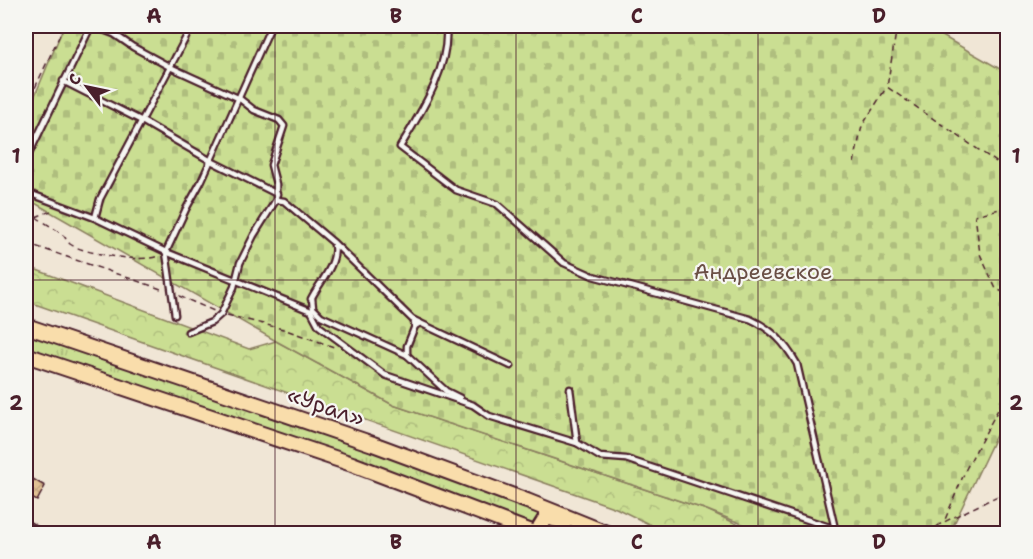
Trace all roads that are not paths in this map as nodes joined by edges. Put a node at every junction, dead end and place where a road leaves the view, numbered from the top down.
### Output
1 (92, 26) edge
2 (192, 26) edge
3 (271, 26) edge
4 (446, 26) edge
5 (170, 67) junction
6 (63, 81) junction
7 (240, 99) junction
8 (142, 121) junction
9 (26, 160) edge
10 (211, 161) junction
11 (26, 192) edge
12 (276, 194) junction
13 (276, 200) junction
14 (95, 218) junction
15 (334, 243) junction
16 (166, 252) junction
17 (236, 280) junction
18 (312, 298) junction
19 (311, 311) junction
20 (175, 315) dead end
21 (417, 325) junction
22 (26, 326) edge
23 (188, 332) dead end
24 (26, 355) edge
25 (407, 355) junction
26 (511, 366) dead end
27 (570, 389) dead end
28 (473, 405) junction
29 (577, 443) junction
30 (26, 526) edge
31 (836, 531) edge
32 (39, 534) edge
33 (537, 534) edge
34 (543, 534) edge
35 (592, 534) edge
36 (609, 534) edge

1 - 5 lane
1 - 6 lane
2 - 5 lane
3 - 7 lane
4 - 31 lane
5 - 7 lane
5 - 8 lane
6 - 8 lane
6 - 9 lane
7 - 10 lane
7 - 12 lane
8 - 10 lane
8 - 14 lane
10 - 12 lane
10 - 16 lane
11 - 14 lane
12 - 13 lane
13 - 15 lane
13 - 17 lane
14 - 16 lane
15 - 18 lane
15 - 21 lane
16 - 17 lane
16 - 20 lane
17 - 19 lane
17 - 23 lane
18 - 19 lane
18 - 25 lane
19 - 28 lane
21 - 25 lane
21 - 26 lane
22 - 36 main road, «Урал»
24 - 33 main road
25 - 28 lane
27 - 29 lane
28 - 29 lane
29 - 31 lane
30 - 32 street
34 - 35 main road

